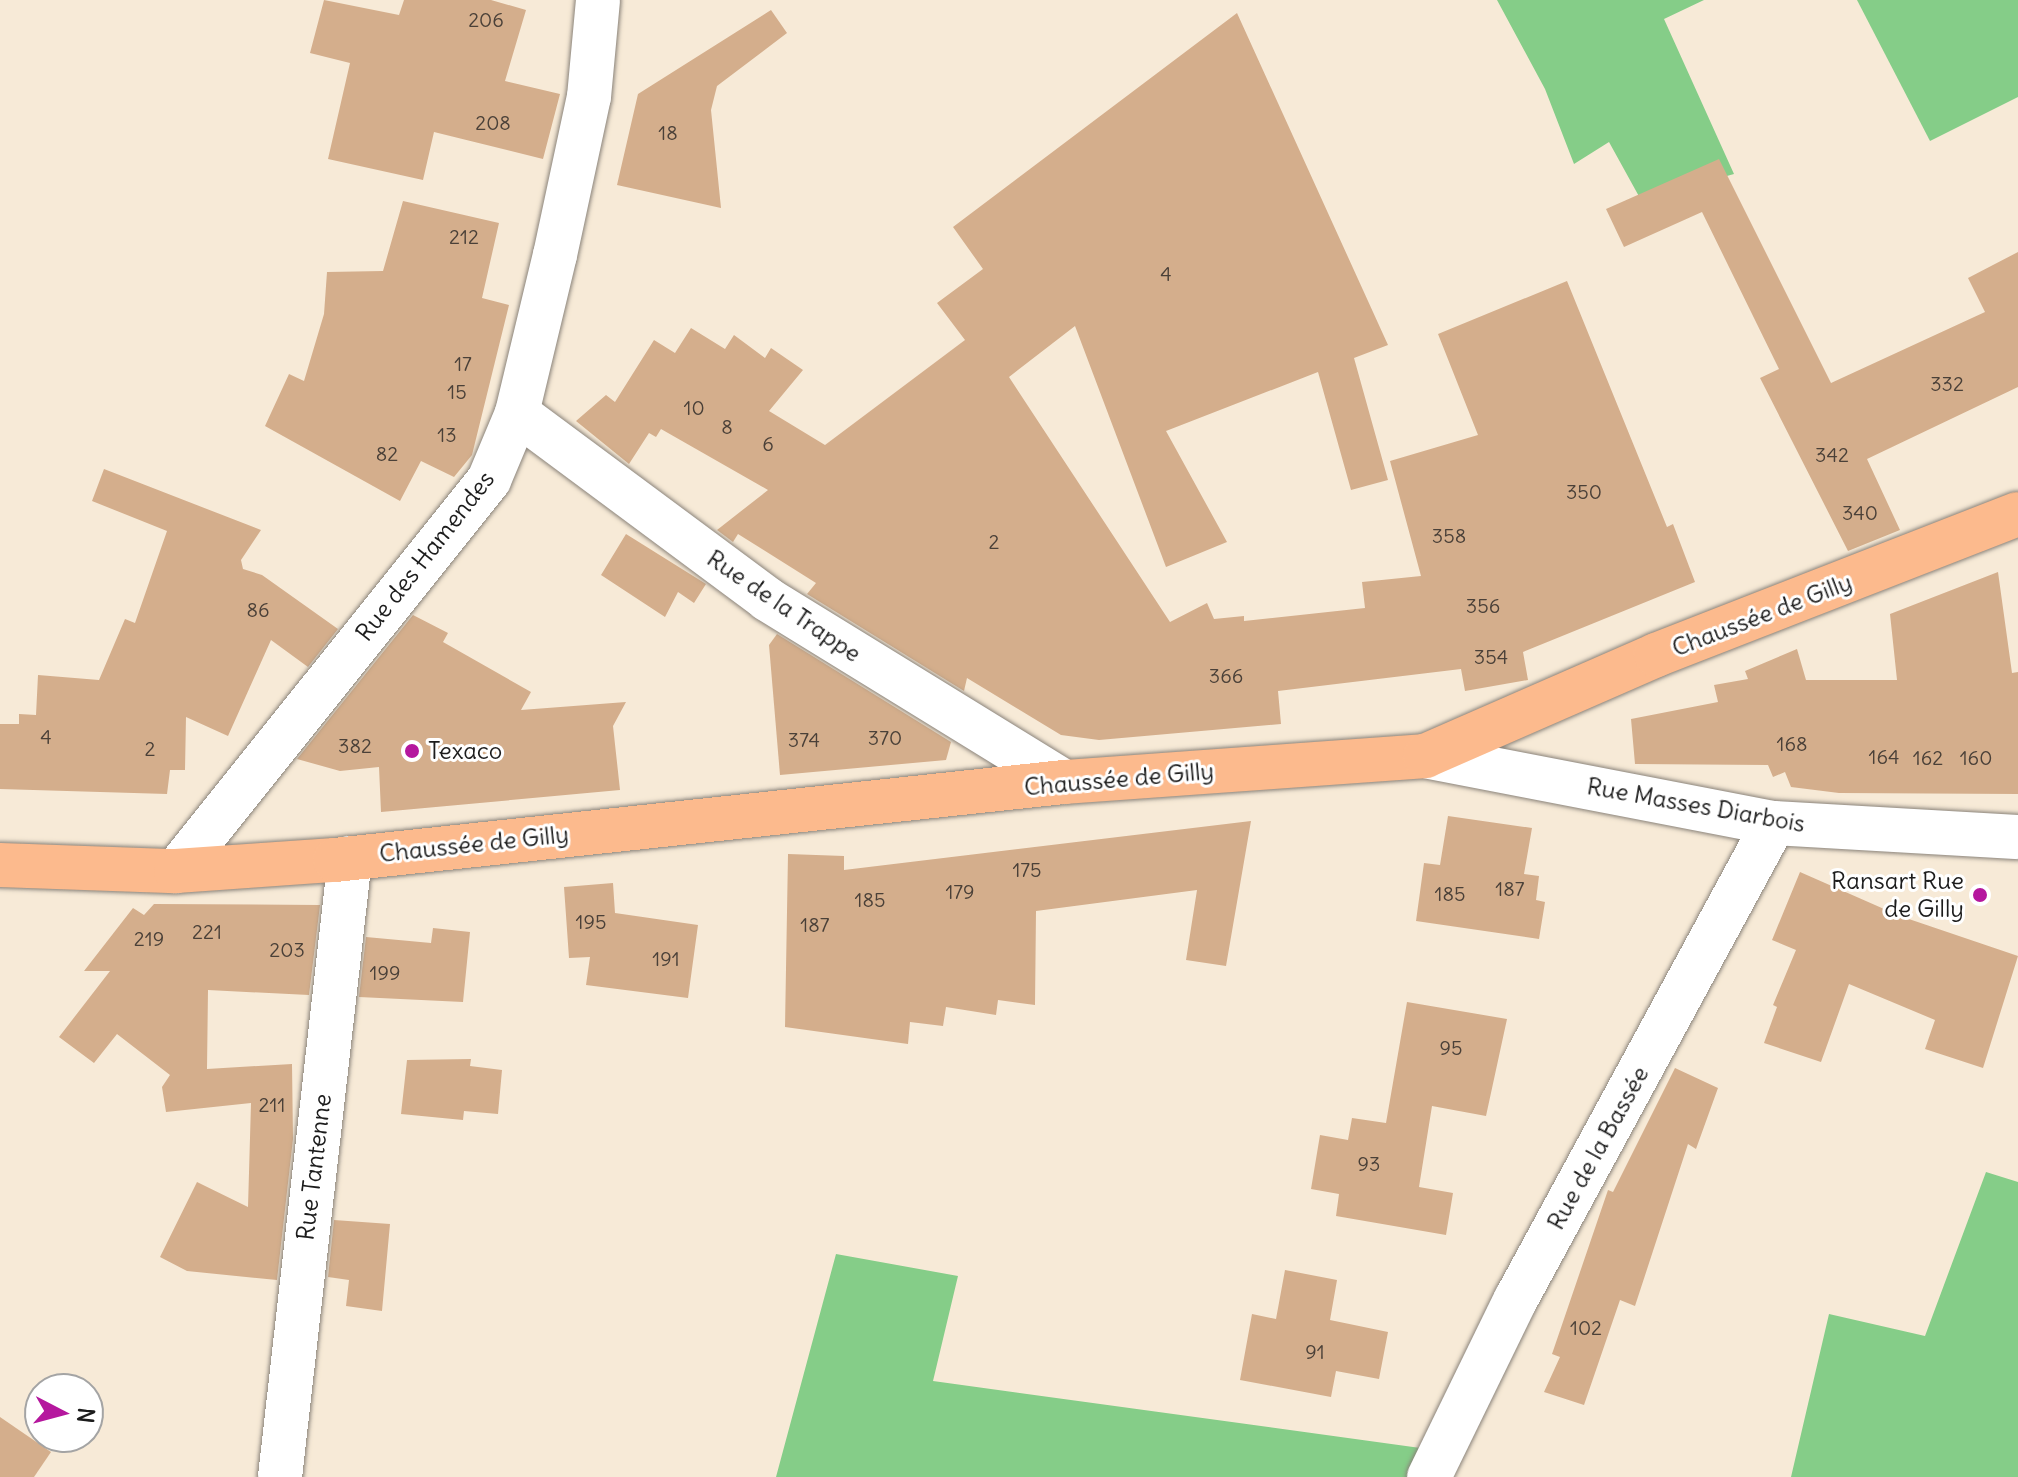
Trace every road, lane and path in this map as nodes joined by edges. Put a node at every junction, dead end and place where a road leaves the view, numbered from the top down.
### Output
1 (598, 0) edge
2 (517, 413) junction
3 (2018, 514) edge
4 (1425, 756) junction
5 (1064, 782) junction
6 (1774, 823) junction
7 (2018, 837) edge
8 (350, 858) junction
9 (0, 865) edge
10 (176, 871) junction
11 (280, 1477) edge
12 (1429, 1477) edge

1 - 2 street, Rue des Hamendes
2 - 5 street, Rue de la Trappe
2 - 10 street, Rue des Hamendes
3 - 4 main road, Chaussée de Gilly
4 - 5 main road, Chaussée de Gilly
4 - 6 street, Rue Masses Diarbois
5 - 8 main road, Chaussée de Gilly
6 - 7 street, Rue Masses Diarbois
6 - 12 street, Rue de la Bassée
8 - 10 main road, Chaussée de Gilly
8 - 11 street, Rue Tantenne
9 - 10 main road, Chaussée de Gilly

